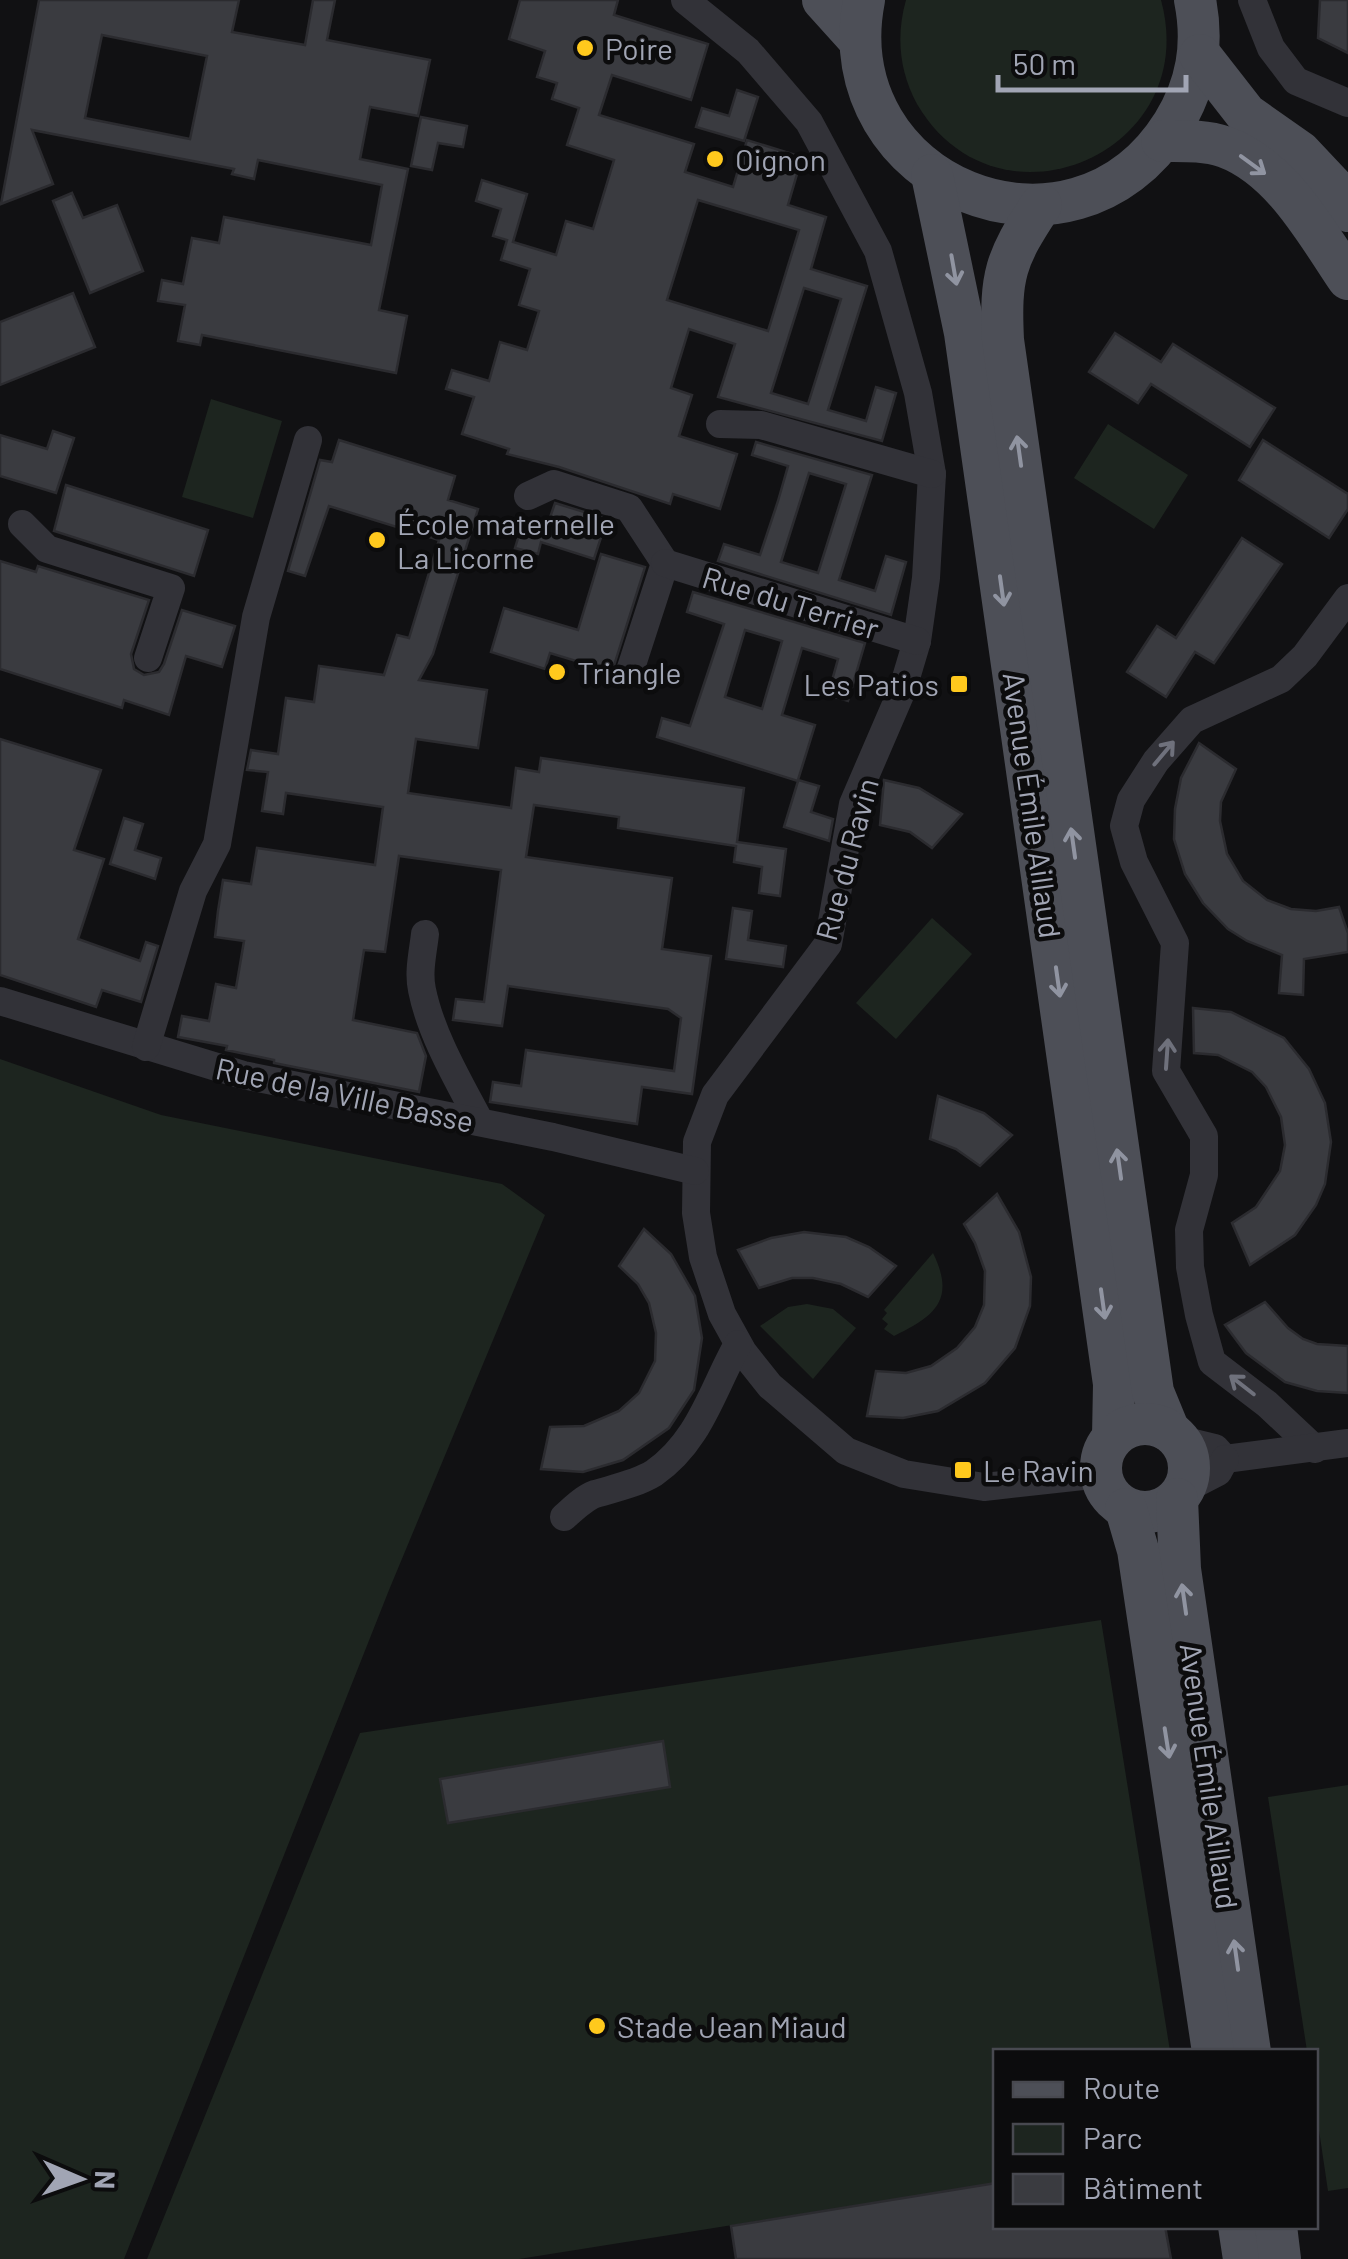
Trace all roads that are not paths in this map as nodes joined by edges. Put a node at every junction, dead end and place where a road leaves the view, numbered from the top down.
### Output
1 (685, 0) edge
2 (823, 0) edge
3 (1195, 0) edge
4 (1252, 0) edge
5 (862, 20) edge
6 (1200, 55) junction
7 (1348, 103) edge
8 (1162, 141) junction
9 (932, 175) junction
10 (1041, 206) junction
11 (1348, 211) edge
12 (1348, 279) edge
13 (720, 424) dead end
14 (308, 440) dead end
15 (932, 474) junction
16 (528, 496) dead end
17 (22, 524) dead end
18 (665, 563) junction
19 (1348, 598) edge
20 (917, 641) junction
21 (148, 658) dead end
22 (629, 674) dead end
23 (425, 934) dead end
24 (0, 1001) edge
25 (146, 1047) junction
26 (480, 1122) junction
27 (695, 1170) junction
28 (738, 1344) junction
29 (1174, 1435) junction
30 (1348, 1443) edge
31 (1315, 1449) junction
32 (1107, 1456) junction
33 (1225, 1458) junction
34 (1181, 1494) junction
35 (1126, 1509) junction
36 (564, 1517) dead end
37 (1213, 2049) edge
38 (1250, 2049) edge
39 (1240, 2229) edge
40 (1276, 2229) edge
41 (1244, 2259) edge
42 (1280, 2259) edge

1 - 15 street, Rue du Ravin
2 - 5 main road
3 - 6 main road
4 - 7 street
5 - 9 main road
6 - 8 main road
6 - 11 main road
8 - 10 main road
8 -> 12 main road
9 - 10 main road
9 -> 32 main road, Avenue Émile Aillaud
29 -> 10 main road, Avenue Émile Aillaud
13 - 15 street
14 - 25 street
15 - 20 street, Rue du Ravin
16 - 18 street
17 - 21 street
18 - 20 street, Rue du Terrier
18 - 22 street
31 -> 19 street
20 - 27 street, Rue du Ravin
23 - 26 street
24 - 25 street, Rue de la Ville Basse
25 - 26 street, Rue de la Ville Basse
26 - 27 street, Rue de la Ville Basse
27 - 28 street, Rue du Ravin
28 - 32 street, Rue du Ravin
28 - 36 street
29 - 32 main road
29 - 33 street
29 - 34 main road
30 - 31 street
31 - 33 street
32 - 35 main road
33 - 34 street
34 - 35 main road
38 -> 34 main road, Avenue Émile Aillaud
35 -> 37 main road, Avenue Émile Aillaud
39 - 41 main road
40 - 42 main road

